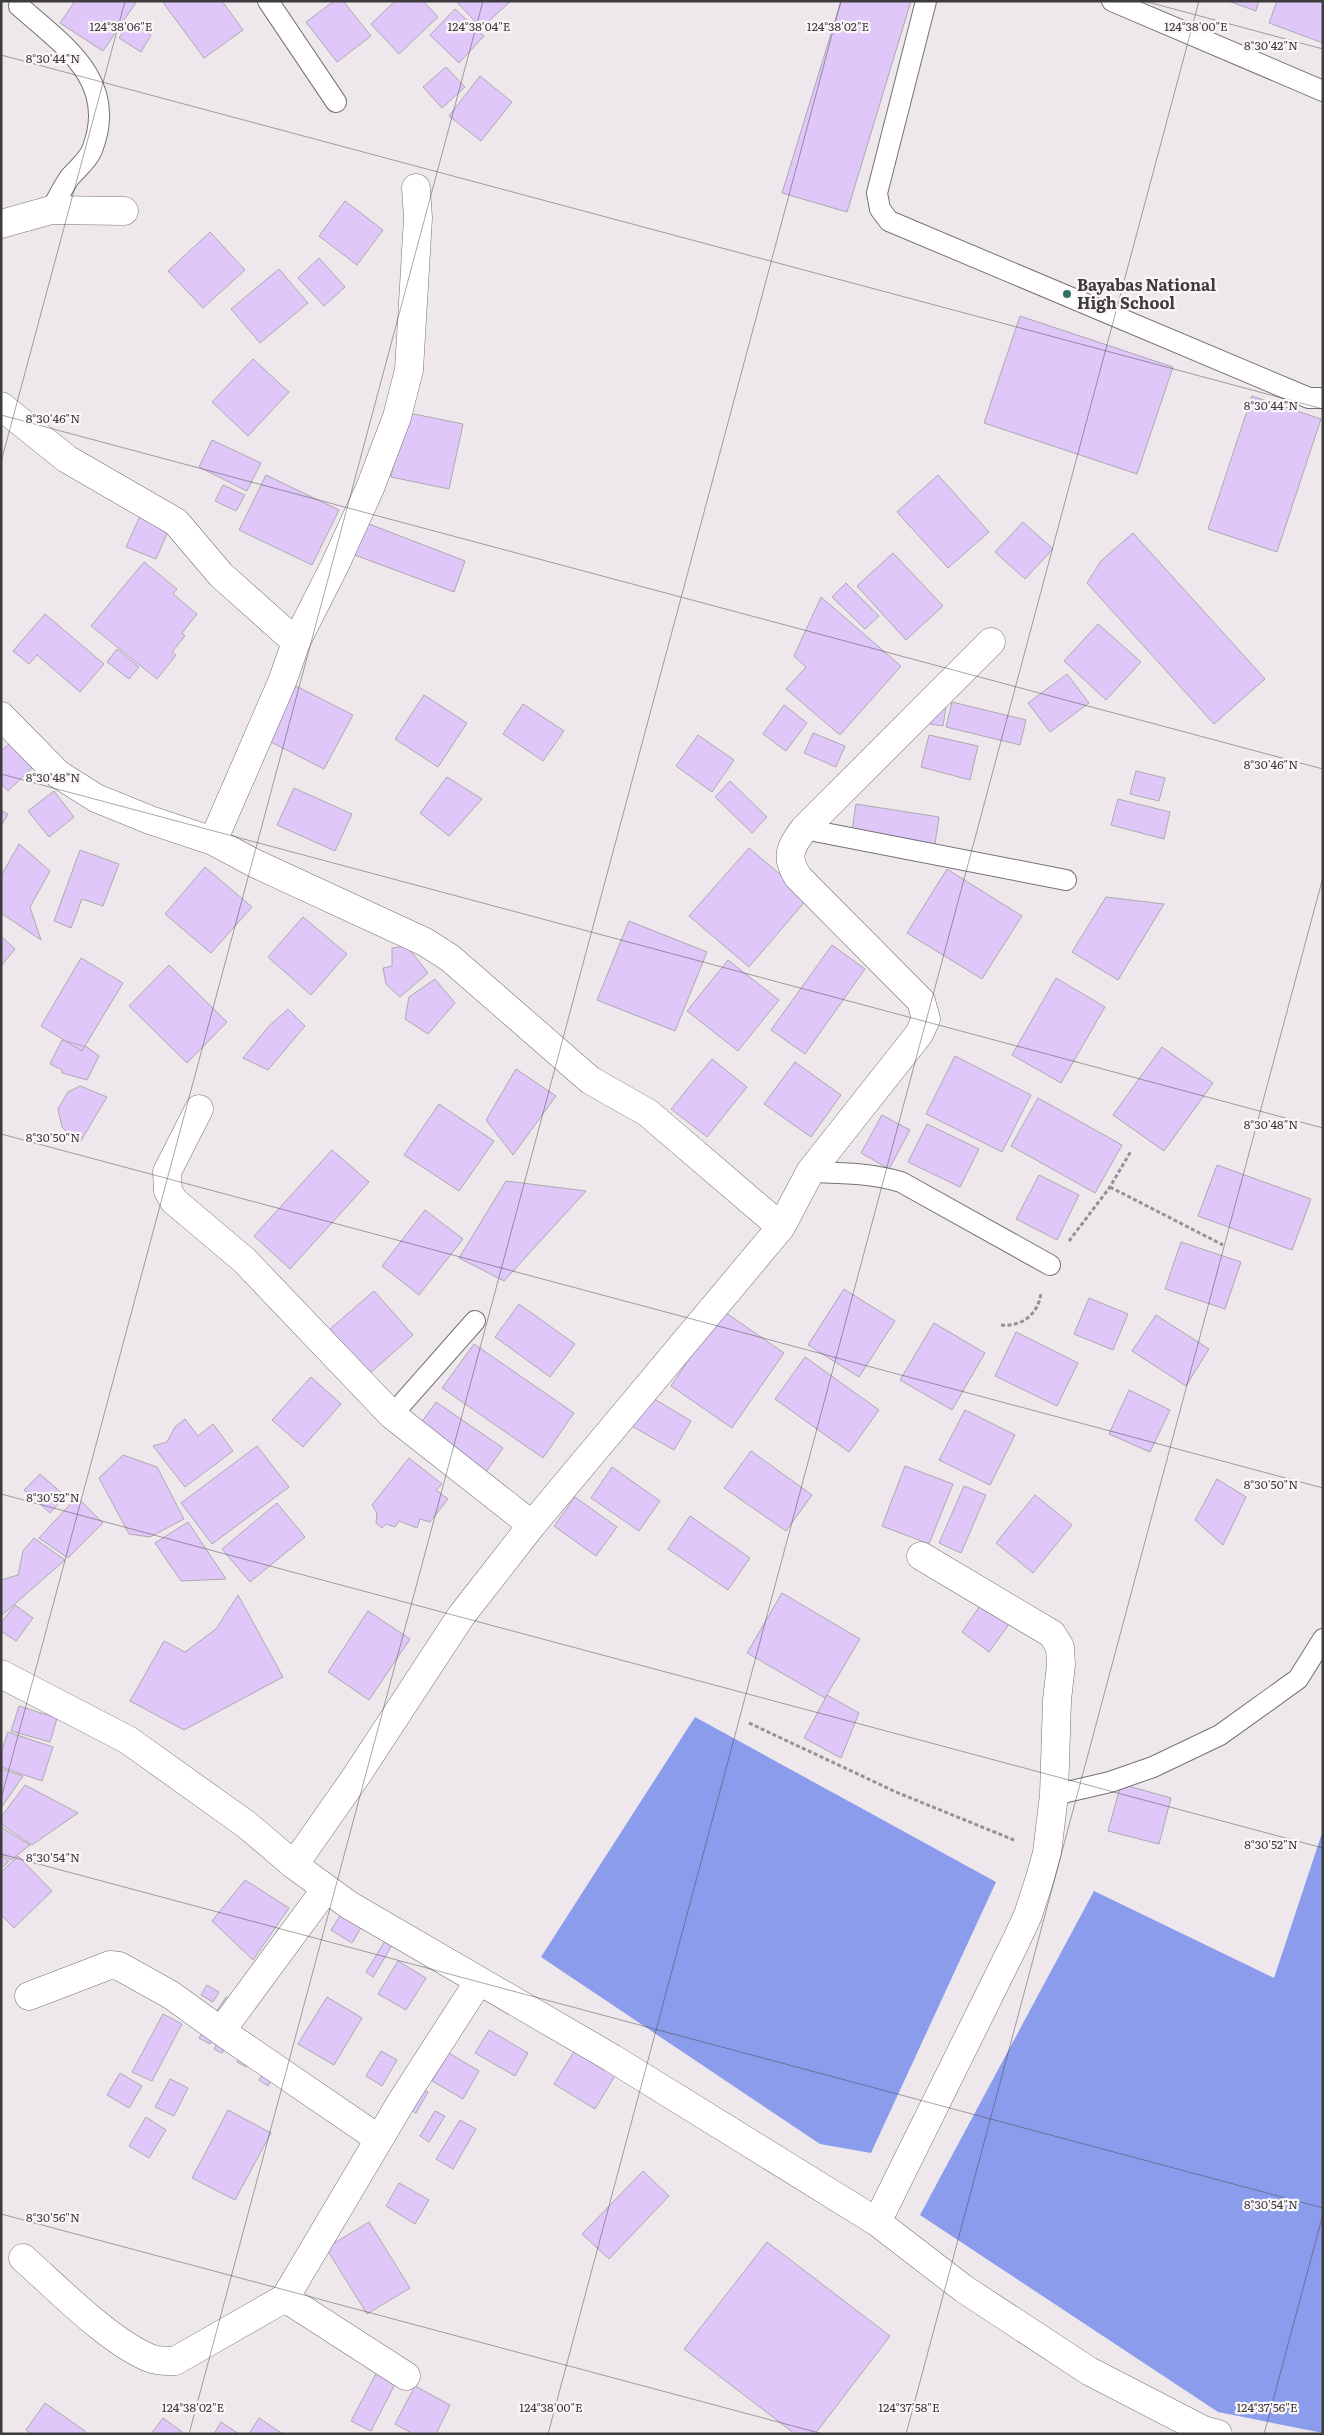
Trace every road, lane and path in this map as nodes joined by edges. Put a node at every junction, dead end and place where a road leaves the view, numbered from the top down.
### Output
1 (268, 1) edge
2 (926, 1) edge
3 (1112, 1) edge
4 (19, 6) dead end
5 (1323, 91) edge
6 (336, 102) dead end
7 (416, 188) dead end
8 (51, 210) junction
9 (124, 211) dead end
10 (1, 224) edge
11 (1323, 398) edge
12 (1, 406) edge
13 (296, 642) junction
14 (991, 642) dead end
15 (1, 716) edge
16 (804, 829) junction
17 (213, 841) junction
18 (1066, 880) dead end
19 (198, 1109) dead end
20 (1131, 1151) dead end
21 (810, 1172) junction
22 (1110, 1187) junction
23 (781, 1227) junction
24 (1223, 1245) dead end
25 (1050, 1265) junction
26 (475, 1322) dead end
27 (1001, 1325) dead end
28 (392, 1415) junction
29 (532, 1525) junction
30 (921, 1556) dead end
31 (1323, 1639) edge
32 (1, 1674) edge
33 (749, 1723) dead end
34 (1054, 1795) junction
35 (1047, 1853) junction
36 (294, 1865) junction
37 (325, 1890) junction
38 (479, 1980) junction
39 (29, 1996) dead end
40 (221, 2031) junction
41 (379, 2139) junction
42 (877, 2222) junction
43 (23, 2258) dead end
44 (285, 2298) junction
45 (406, 2376) dead end
46 (1207, 2432) edge

1 - 6 lane
2 - 11 lane
3 - 5 lane
4 - 8 lane
7 - 13 street
8 - 9 street
8 - 10 street
12 - 13 street
13 - 17 street
14 - 16 street
15 - 17 street
16 - 18 lane
16 - 21 street
17 - 23 street
19 - 28 street
20 - 22 path
21 - 23 street
21 - 25 lane
22 - 24 path
22 - 25 path
23 - 29 street
25 - 27 path
26 - 28 lane
28 - 29 street
29 - 36 street
30 - 34 street
31 - 34 lane
32 - 36 street
33 - 35 path
34 - 35 street
35 - 42 street
36 - 37 street
37 - 38 street
37 - 40 street
38 - 41 street
38 - 42 street
39 - 40 street
40 - 41 street
41 - 44 street
42 - 46 street
43 - 44 street
44 - 45 street

